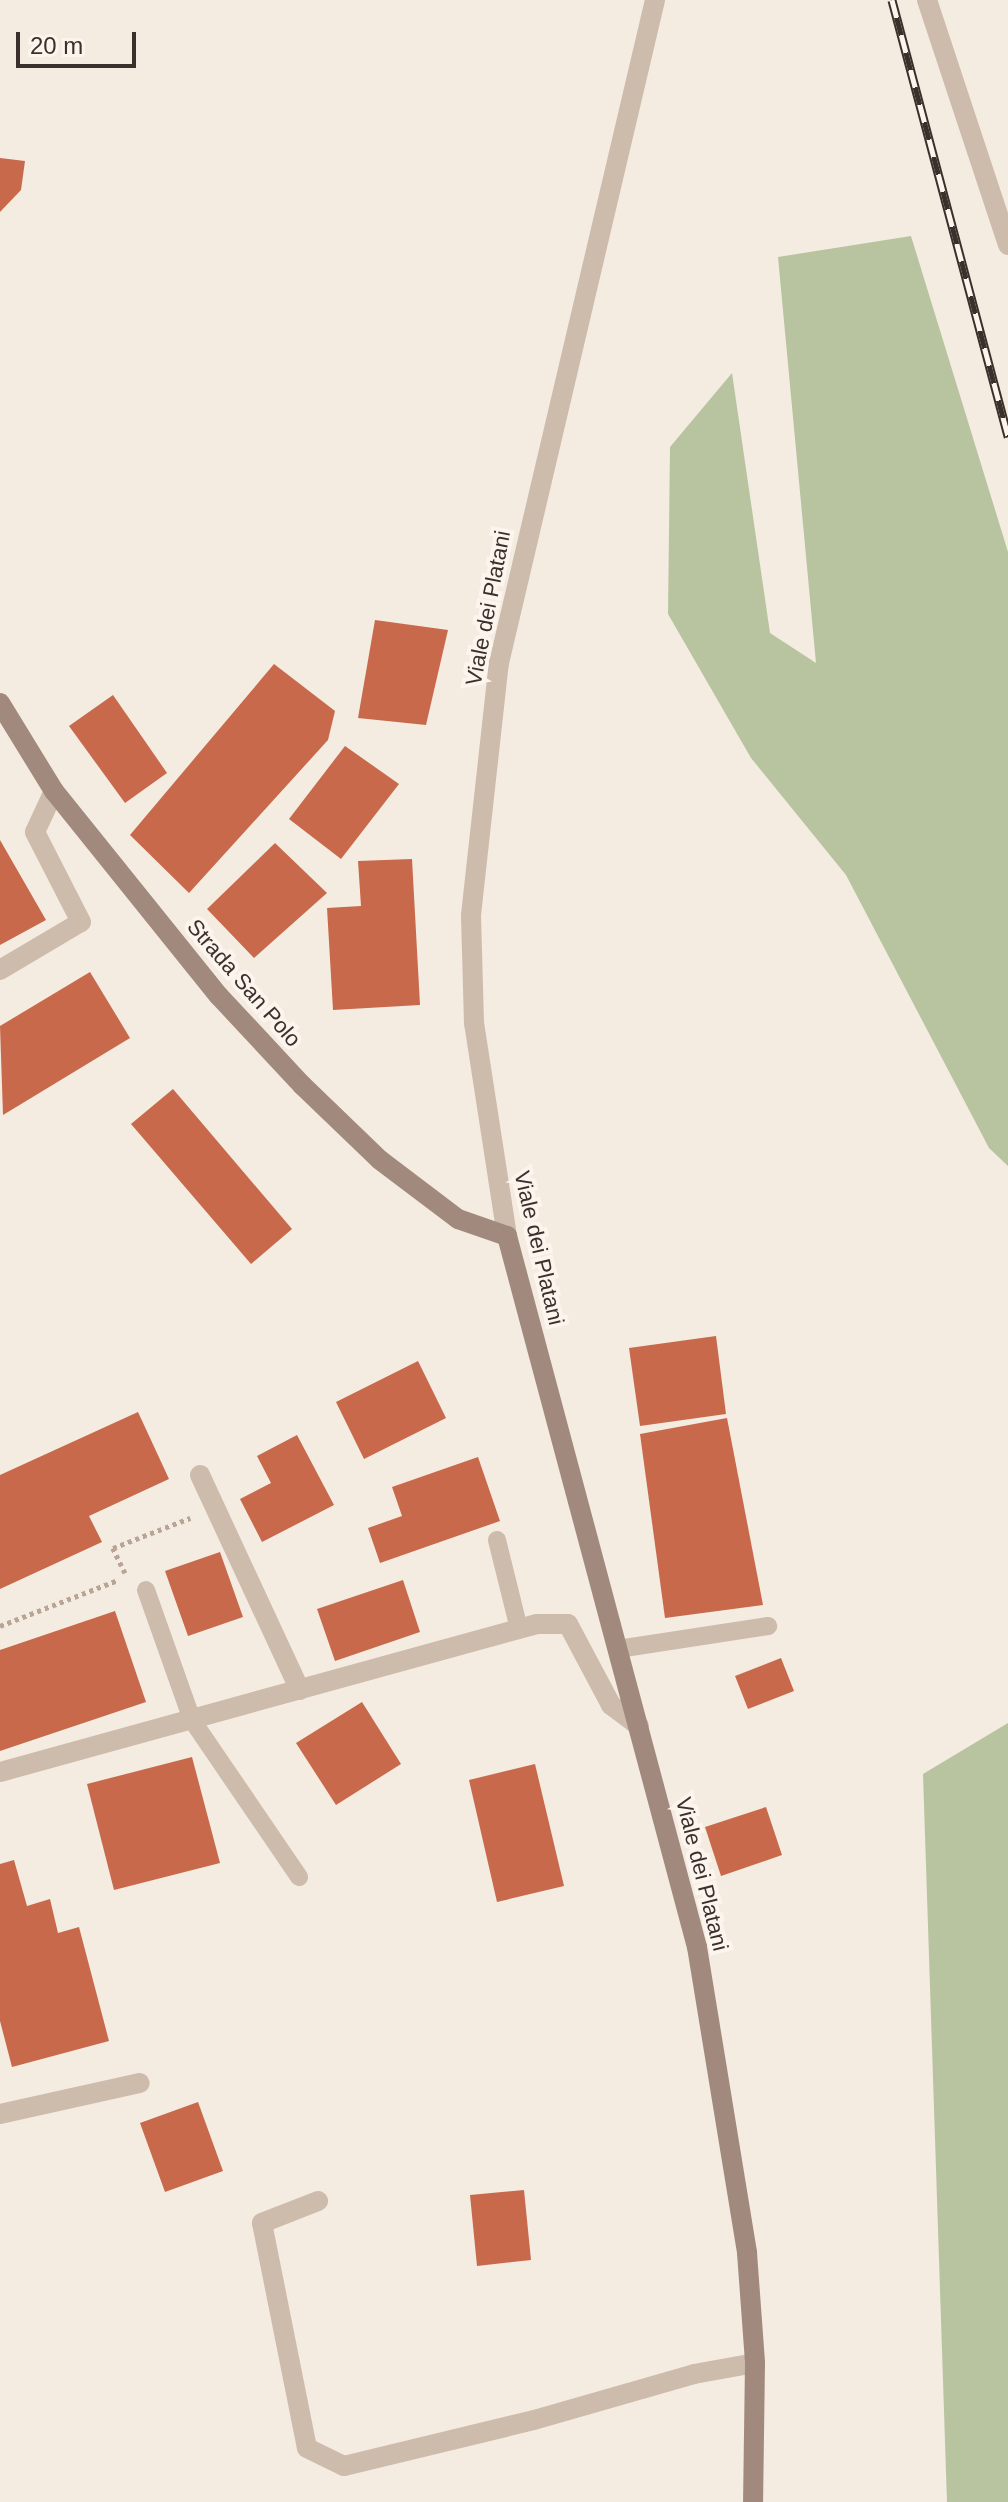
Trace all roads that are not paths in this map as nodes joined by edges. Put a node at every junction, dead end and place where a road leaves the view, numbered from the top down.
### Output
1 (655, 0) edge
2 (927, 0) edge
3 (1008, 245) edge
4 (0, 703) edge
5 (54, 791) junction
6 (0, 970) edge
7 (507, 1236) junction
8 (200, 1475) dead end
9 (497, 1540) dead end
10 (146, 1590) dead end
11 (768, 1626) dead end
12 (519, 1629) junction
13 (618, 1649) junction
14 (300, 1690) junction
15 (192, 1720) junction
16 (639, 1726) junction
17 (0, 1772) edge
18 (299, 1877) dead end
19 (140, 2083) dead end
20 (0, 2114) edge
21 (318, 2201) dead end
22 (755, 2363) junction
23 (753, 2502) edge

1 - 7 street, Viale dei Platani
2 - 3 street
4 - 5 street, Strada San Polo
5 - 6 street
5 - 7 street, Strada San Polo
7 - 13 street, Viale dei Platani
8 - 14 street
9 - 12 lane
10 - 15 lane
11 - 13 lane
12 - 14 street
12 - 16 street
13 - 16 street, Viale dei Platani
14 - 15 street
15 - 17 street
15 - 18 lane
16 - 22 street, Viale dei Platani
19 - 20 street
21 - 22 street
22 - 23 street, Viale dei Platani

